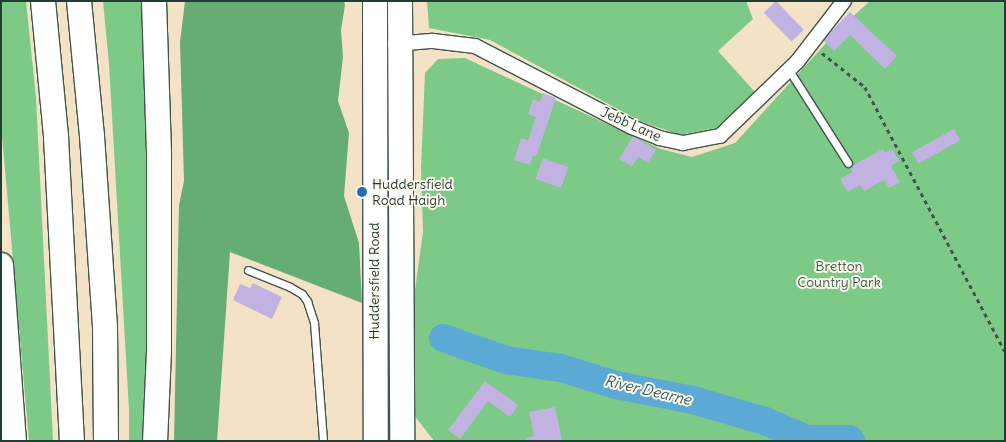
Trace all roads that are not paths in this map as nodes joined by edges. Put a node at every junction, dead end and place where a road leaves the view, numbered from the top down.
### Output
1 (44, 1) edge
2 (79, 1) edge
3 (154, 1) edge
4 (375, 1) edge
5 (400, 1) edge
6 (844, 1) edge
7 (400, 44) junction
8 (374, 45) junction
9 (789, 70) junction
10 (848, 163) dead end
11 (1, 265) edge
12 (248, 270) dead end
13 (14, 441) edge
14 (72, 441) edge
15 (106, 441) edge
16 (155, 441) edge
17 (323, 441) edge
18 (376, 441) edge
19 (402, 441) edge

1 - 14 highway
2 - 15 highway
3 - 16 highway
4 - 8 highway, Huddersfield Road
5 - 7 highway, Huddersfield Road
6 - 9 street, Jebb Lane
7 - 8 street, Jebb Lane
7 - 9 street, Jebb Lane
7 - 19 highway, Huddersfield Road
8 - 18 highway, Huddersfield Road
9 - 10 lane
11 - 13 highway
12 - 17 lane

